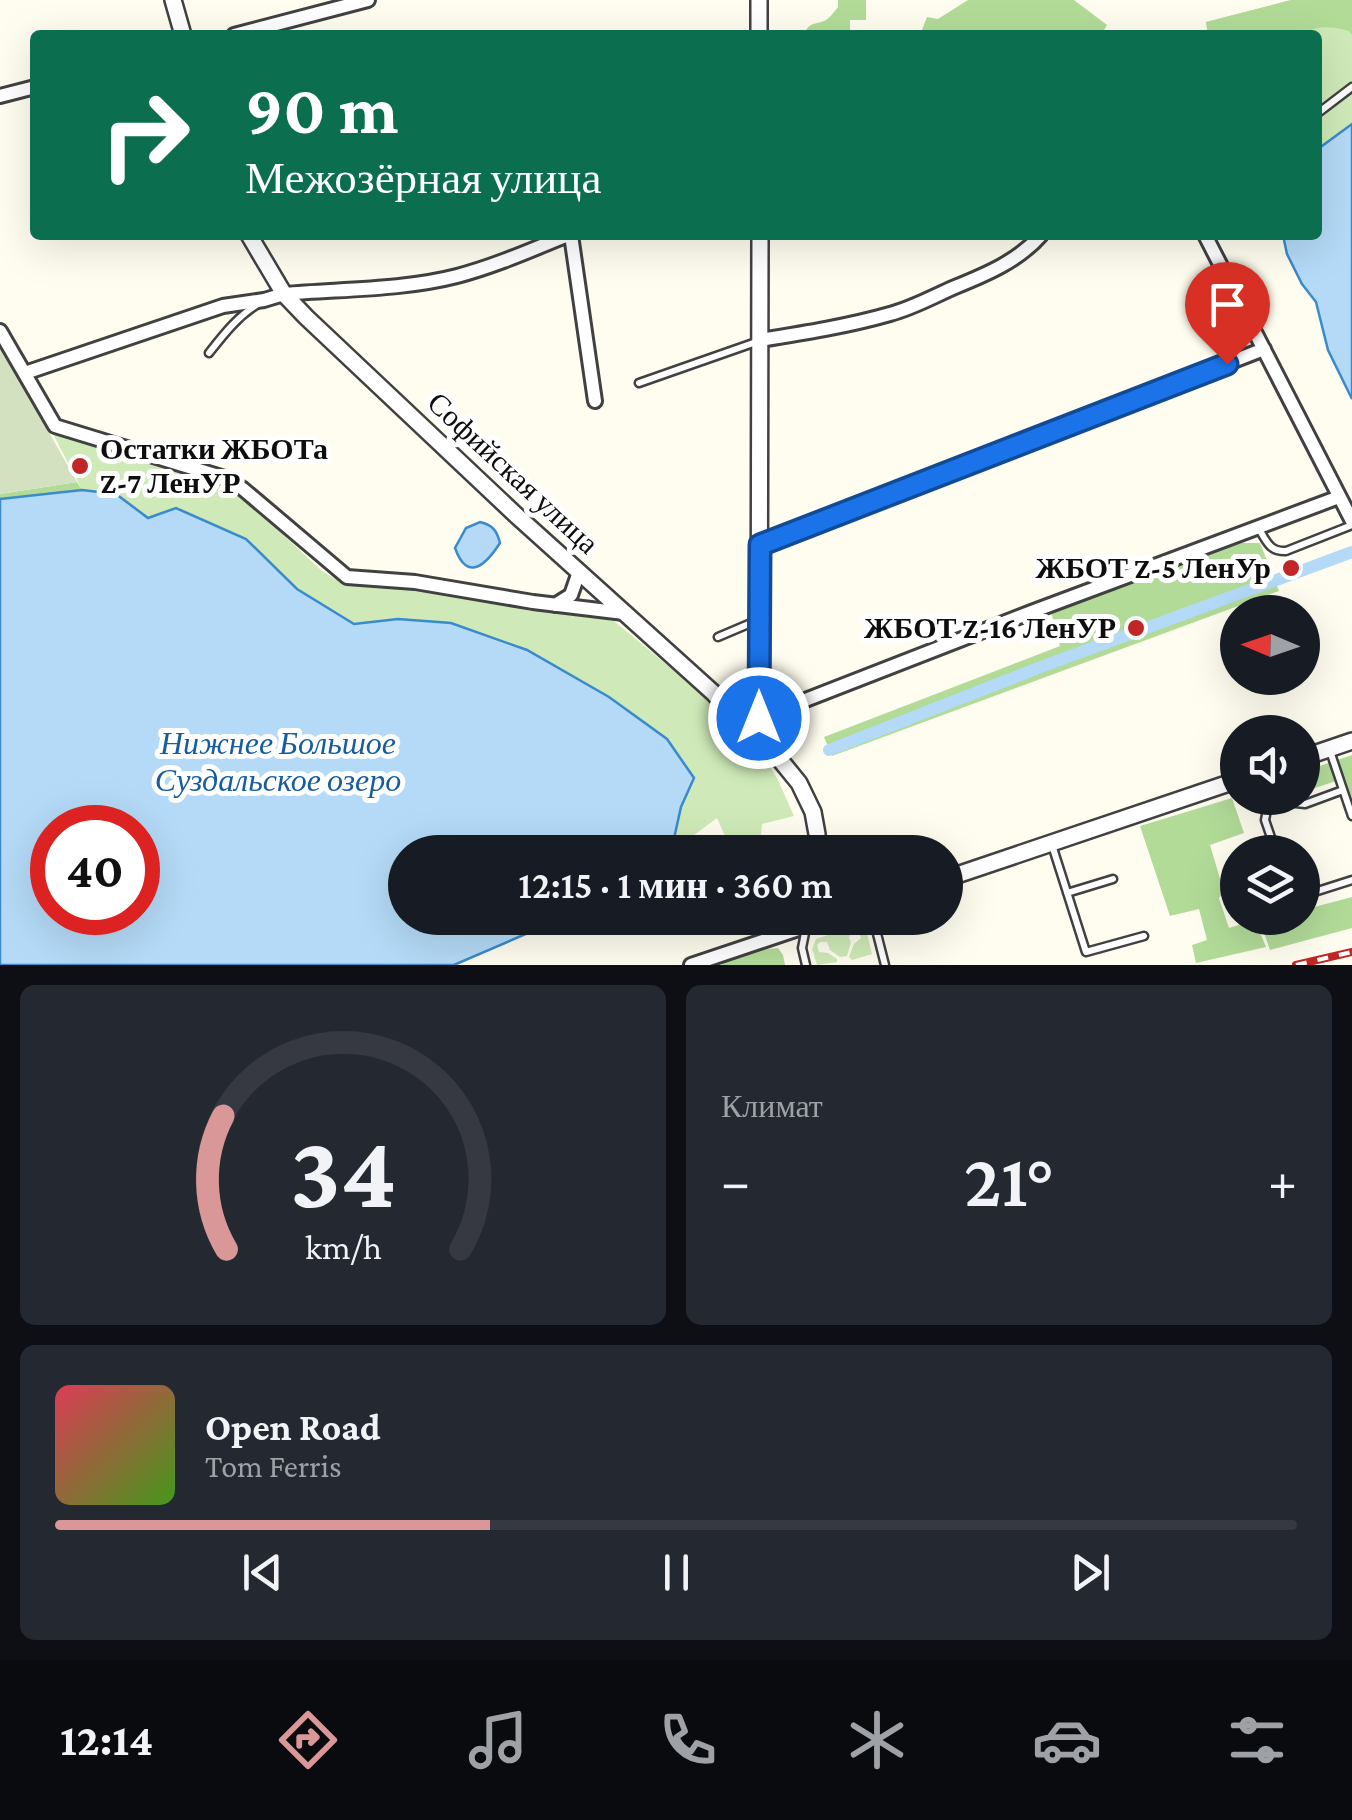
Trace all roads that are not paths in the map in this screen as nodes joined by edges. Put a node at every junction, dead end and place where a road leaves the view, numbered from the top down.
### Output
1 (173, 0) edge
2 (368, 0) edge
3 (760, 0) edge
4 (182, 30) edge
5 (253, 30) edge
6 (760, 30) edge
7 (30, 88) edge
8 (1352, 88) edge
9 (0, 96) edge
10 (1322, 109) edge
11 (253, 240) edge
12 (557, 240) edge
13 (570, 240) edge
14 (760, 240) edge
15 (1037, 240) edge
16 (1208, 240) edge
17 (284, 294) junction
18 (264, 300) junction
19 (0, 331) edge
20 (760, 340) junction
21 (1264, 349) junction
22 (209, 353) dead end
23 (25, 373) junction
24 (638, 383) dead end
25 (595, 401) dead end
26 (1340, 498) junction
27 (1352, 523) edge
28 (1259, 529) junction
29 (760, 545) junction
30 (579, 572) junction
31 (555, 605) junction
32 (624, 613) junction
33 (760, 620) junction
34 (718, 637) dead end
35 (760, 673) junction
36 (715, 695) junction
37 (759, 726) junction
38 (1352, 741) edge
39 (1329, 749) junction
40 (1320, 752) edge
41 (1220, 786) edge
42 (1344, 790) junction
43 (1320, 799) edge
44 (1352, 816) edge
45 (817, 835) edge
46 (1052, 844) junction
47 (963, 873) edge
48 (1113, 879) dead end
49 (1352, 880) edge
50 (1320, 890) edge
51 (1067, 893) junction
52 (776, 935) edge
53 (804, 935) edge
54 (877, 935) edge
55 (1144, 936) dead end
56 (712, 962) edge
57 (691, 965) edge
58 (803, 965) edge
59 (885, 965) edge

1 - 4 street
2 - 5 street
3 - 6 street
7 - 9 street
8 - 10 lane
11 - 17 street, Софийская улица
12 - 17 street
13 - 25 street
14 - 20 street
15 - 20 street
16 - 21 street
17 - 18 street
17 - 30 street, Софийская улица
18 - 22 lane
18 - 23 street
19 - 23 street
20 - 24 lane
20 - 29 street
21 - 26 street
21 - 29 street
23 - 31 street
26 - 27 street
26 - 28 street
27 - 28 lane
28 - 37 street
29 - 33 street
30 - 31 street
30 - 32 street, Софийская улица
31 - 32 street
32 - 36 street, Софийская улица
33 - 34 lane
33 - 35 street
35 - 36 street
35 - 37 street
36 - 37 street, Софийская улица
37 - 45 street, Софийская улица
38 - 39 street
39 - 40 street
39 - 42 lane
41 - 46 street
42 - 43 lane
42 - 44 lane
46 - 47 street
46 - 51 lane
48 - 51 lane
49 - 50 lane
51 - 55 lane
52 - 56 street
53 - 58 lane
54 - 59 lane
56 - 57 street

